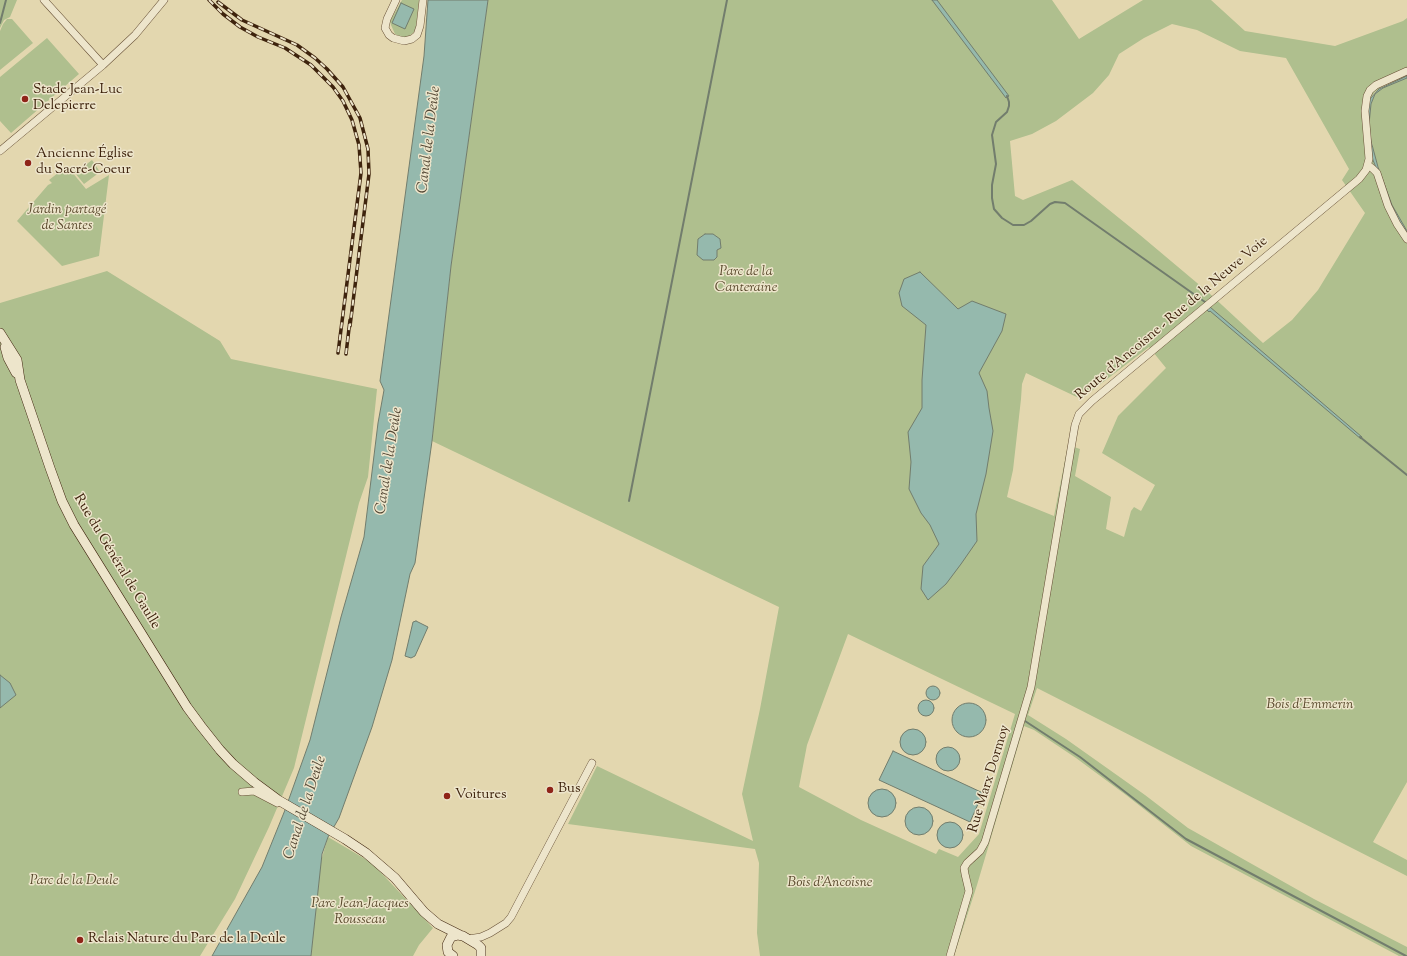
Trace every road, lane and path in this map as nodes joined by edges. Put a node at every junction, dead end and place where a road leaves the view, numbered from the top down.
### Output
1 (44, 0) edge
2 (164, 0) edge
3 (396, 0) edge
4 (422, 0) edge
5 (104, 66) junction
6 (1407, 71) edge
7 (0, 151) edge
8 (1368, 166) junction
9 (1407, 239) edge
10 (0, 333) edge
11 (1022, 718) joint
12 (592, 763) dead end
13 (242, 792) dead end
14 (276, 800) junction
15 (345, 841) junction
16 (361, 854) dead end
17 (438, 924) junction
18 (490, 933) junction
19 (460, 935) junction
20 (468, 939) junction
21 (447, 943) junction
22 (481, 955) edge
23 (453, 956) edge
24 (950, 956) edge

1 - 5 street
2 - 5 street
3 - 4 street
5 - 7 street
6 - 8 street
8 - 9 street
8 - 11 street, Route d'Ancoisne - Rue de la Neuve Voie
10 - 14 street, Rue du Général de Gaulle
11 - 24 street, Rue Marx Dormoy
12 - 18 street
13 - 14 street
14 - 15 street, Rue du Général de Gaulle
15 - 16 street
15 - 17 street, Rue du Général de Gaulle
17 - 19 street
17 - 21 street
18 - 20 street
18 - 22 street
19 - 20 street
19 - 21 street
20 - 22 street
21 - 23 street

